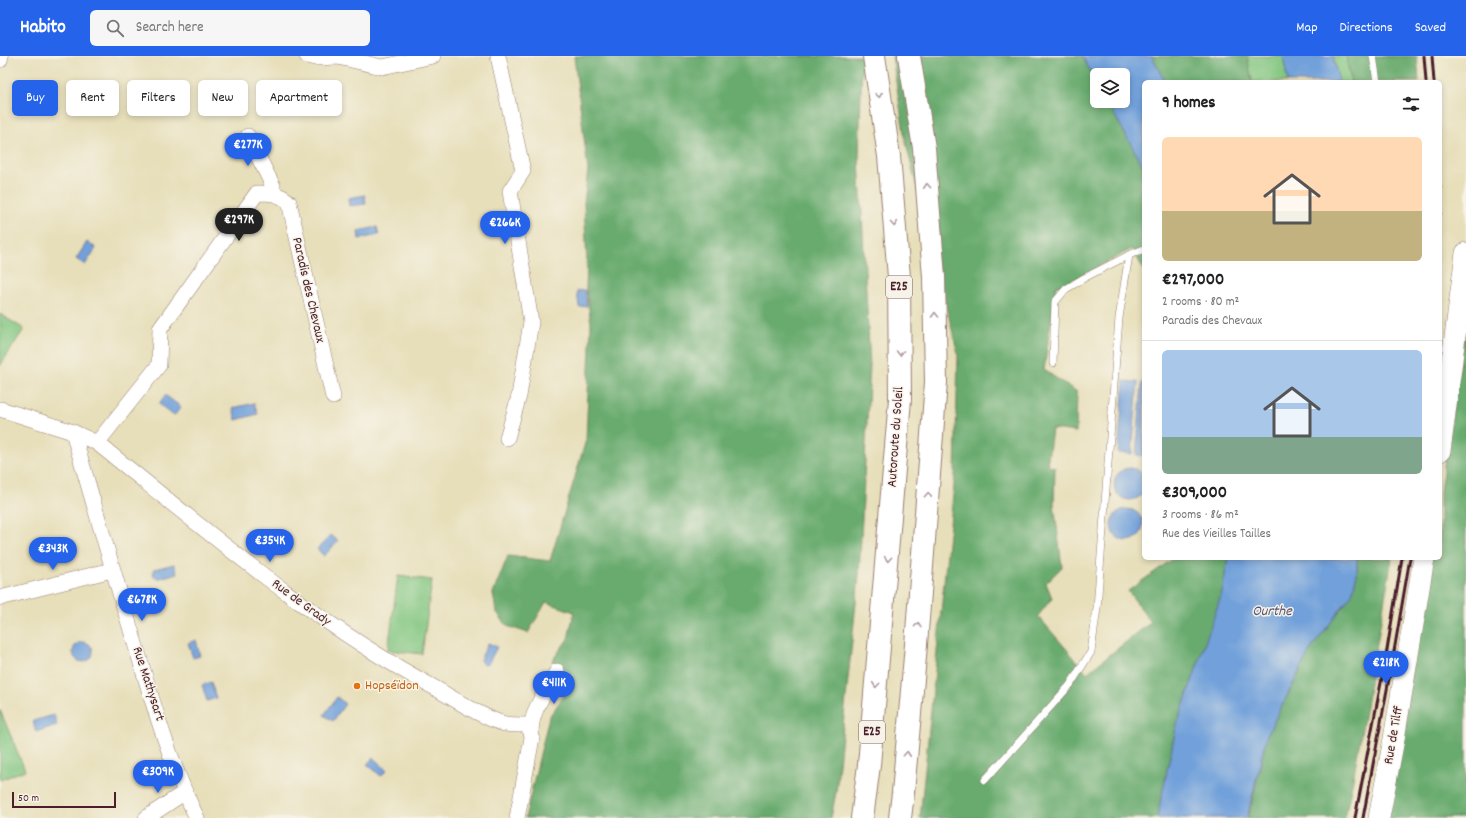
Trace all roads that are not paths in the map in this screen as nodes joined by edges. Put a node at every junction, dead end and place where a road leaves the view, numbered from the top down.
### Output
1 (1, 56) edge
2 (307, 56) edge
3 (433, 56) edge
4 (498, 56) edge
5 (874, 56) edge
6 (909, 56) edge
7 (1373, 56) edge
8 (0, 60) edge
9 (1377, 80) edge
10 (248, 136) dead end
11 (272, 193) junction
12 (1142, 250) edge
13 (1466, 253) edge
14 (1129, 255) junction
15 (1053, 363) dead end
16 (333, 397) dead end
17 (0, 409) edge
18 (73, 432) junction
19 (1442, 436) edge
20 (507, 438) dead end
21 (97, 443) junction
22 (1424, 560) edge
23 (112, 570) junction
24 (0, 598) edge
25 (557, 671) dead end
26 (531, 731) junction
27 (984, 780) dead end
28 (185, 792) junction
29 (903, 793) junction
30 (146, 818) edge
31 (197, 818) edge
32 (517, 818) edge
33 (862, 818) edge
34 (900, 818) edge
35 (911, 818) edge
36 (1379, 818) edge

1 - 8 street
2 - 3 street
4 - 20 street
5 -> 33 highway, Autoroute du Soleil / E25
29 -> 6 highway
7 - 9 lane
10 - 11 street
11 - 16 street, Paradis des Chevaux
11 - 21 street
12 - 14 lane
13 - 19 main road
14 - 15 lane
14 - 27 lane
17 - 18 street, Rue de Grady
18 - 21 street, Rue de Grady
18 - 23 street, Rue Mathysart
21 - 26 street, Rue de Grady
22 - 36 main road, Rue de Tilff
23 - 24 street
23 - 28 street, Rue Mathysart
25 - 26 street
26 - 32 street
28 - 30 street
28 - 31 street, Rue Mathysart
29 - 34 highway
29 - 35 highway

